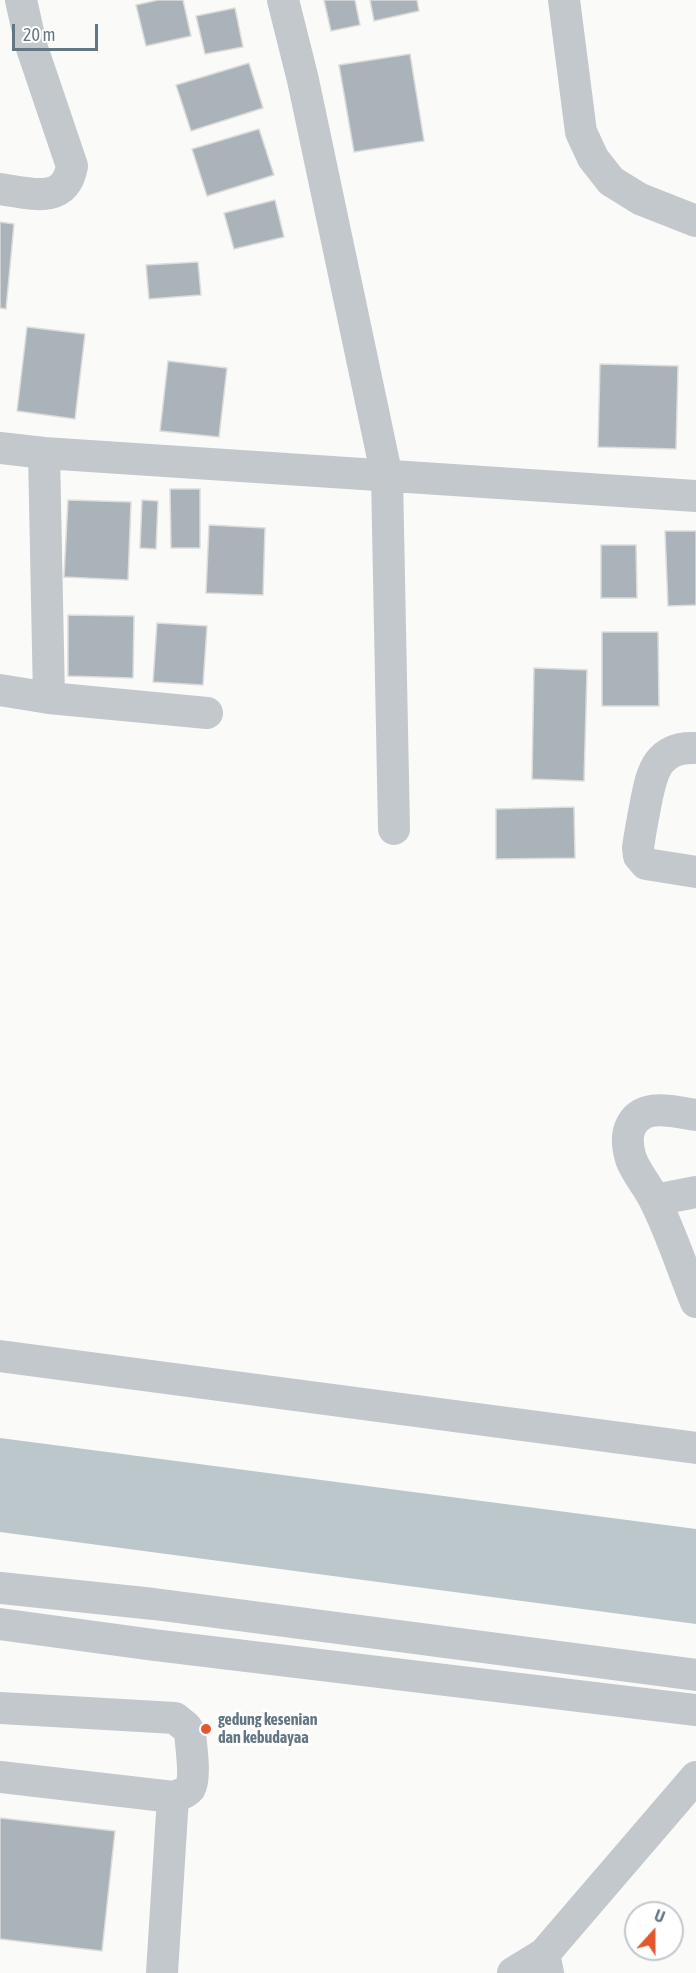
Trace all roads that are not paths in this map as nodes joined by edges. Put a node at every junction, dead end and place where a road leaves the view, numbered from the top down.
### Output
1 (21, 0) edge
2 (283, 0) edge
3 (564, 0) edge
4 (0, 189) edge
5 (696, 221) edge
6 (0, 448) edge
7 (44, 453) junction
8 (387, 477) junction
9 (696, 496) edge
10 (0, 690) edge
11 (49, 698) junction
12 (207, 713) dead end
13 (696, 748) edge
14 (394, 829) dead end
15 (696, 872) edge
16 (696, 1115) edge
17 (696, 1192) edge
18 (655, 1200) junction
19 (696, 1302) edge
20 (0, 1356) edge
21 (696, 1448) edge
22 (0, 1588) edge
23 (154, 1604) junction
24 (0, 1624) edge
25 (154, 1645) junction
26 (696, 1675) edge
27 (0, 1708) edge
28 (696, 1710) edge
29 (0, 1777) edge
30 (696, 1777) edge
31 (173, 1797) junction
32 (546, 1964) edge
33 (162, 1973) edge
34 (513, 1973) edge

1 - 4 street
2 - 8 street
3 - 5 street
6 - 7 street
7 - 8 street
7 - 11 street
8 - 9 street
8 - 14 street
10 - 11 street
11 - 12 street
13 - 15 street
16 - 18 street
17 - 18 street
18 - 19 street
20 - 21 street
22 - 23 street
23 - 25 street
23 - 26 street
24 - 25 street
25 - 28 street
27 - 31 street
29 - 31 street
30 - 32 street
31 - 33 street
32 - 34 street

